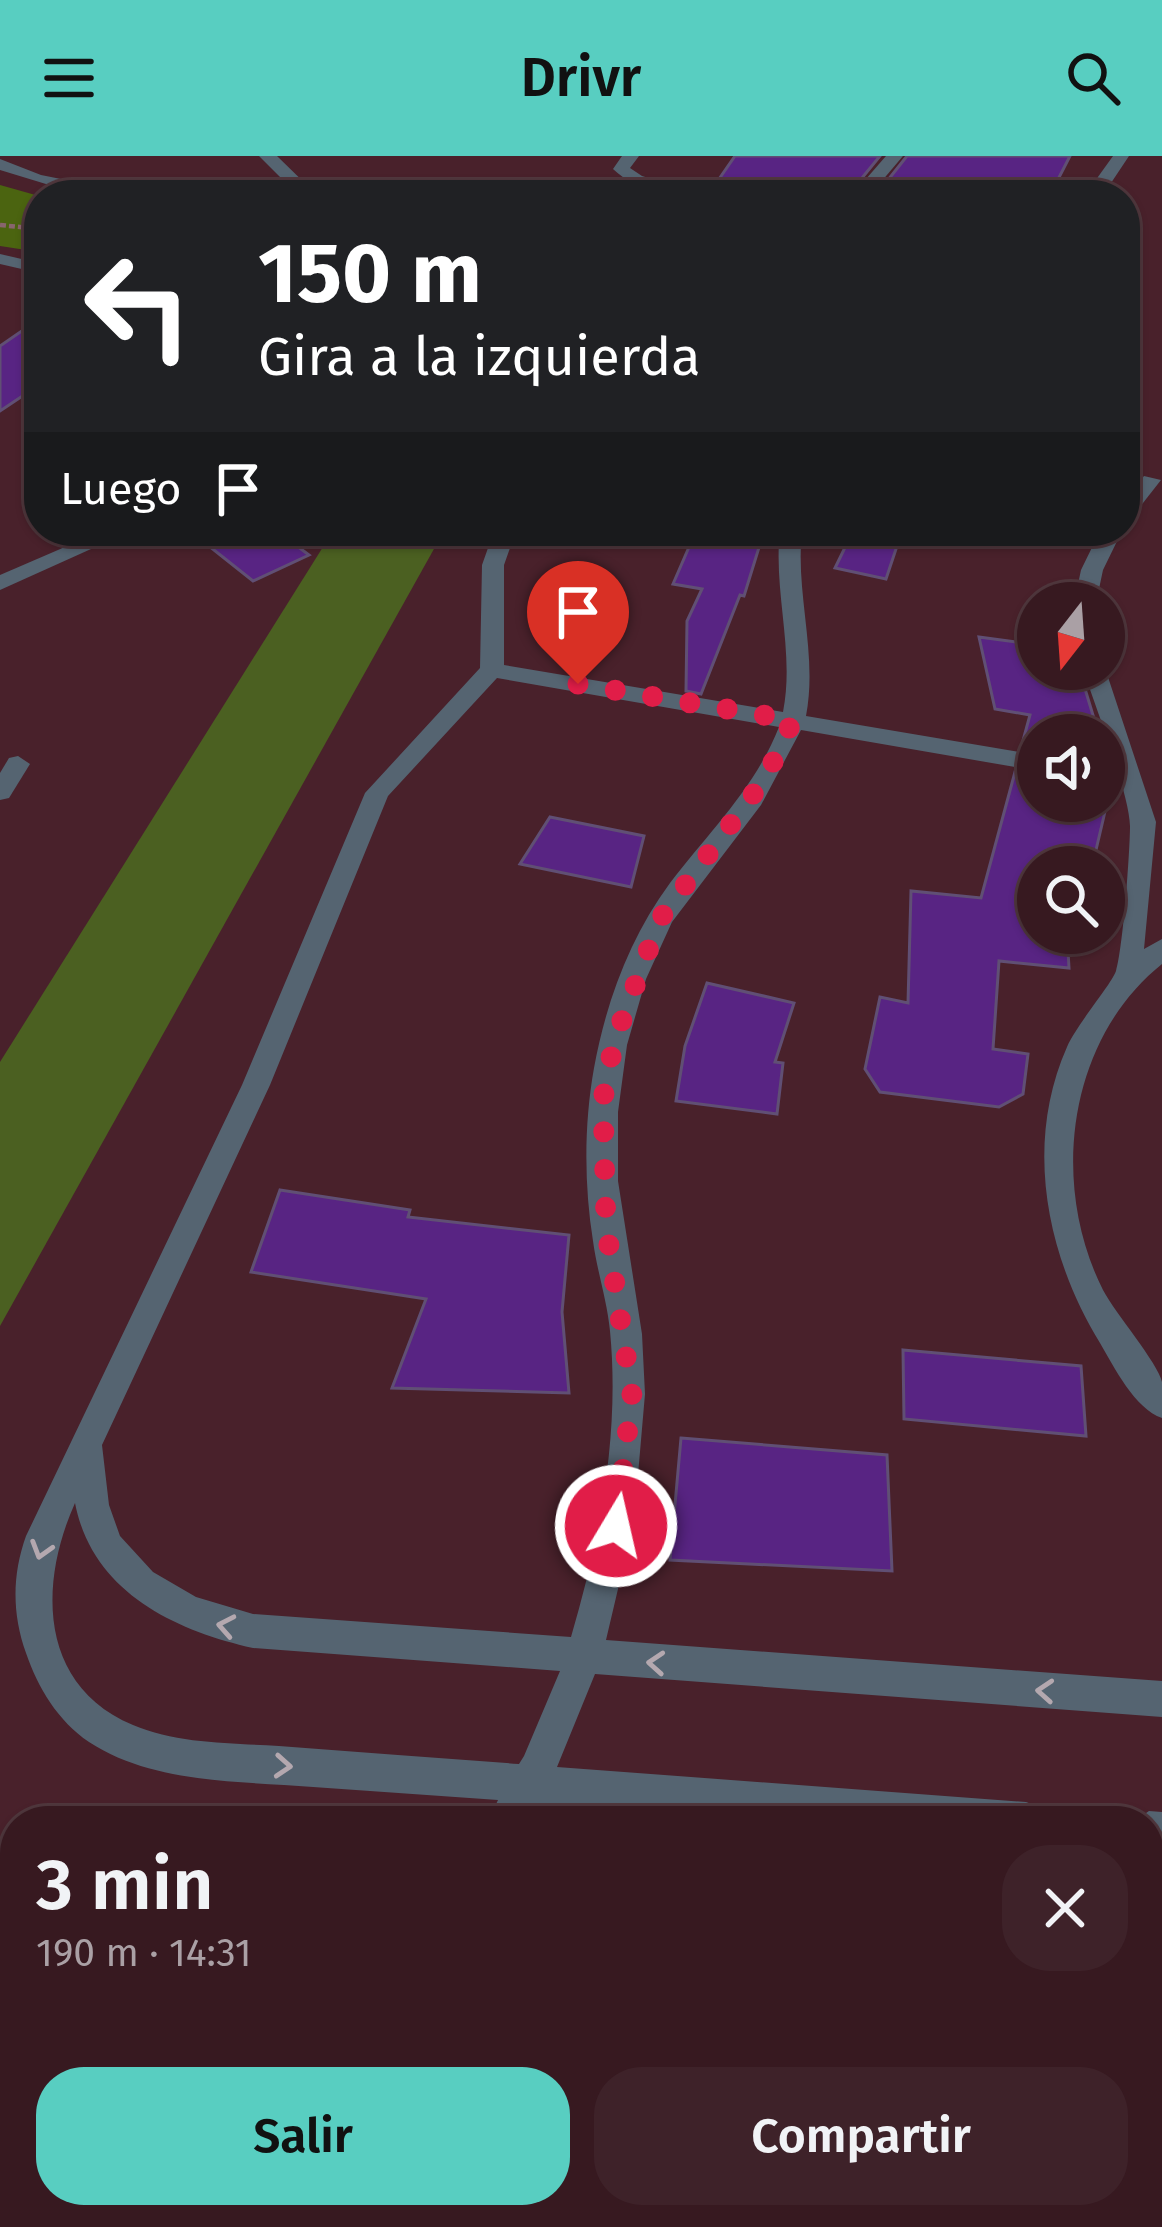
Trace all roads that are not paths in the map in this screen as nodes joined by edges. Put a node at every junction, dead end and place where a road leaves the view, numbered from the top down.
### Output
1 (267, 156) edge
2 (631, 156) edge
3 (895, 156) edge
4 (0, 164) edge
5 (41, 180) edge
6 (294, 180) edge
7 (639, 180) edge
8 (874, 180) edge
9 (1151, 480) dead end
10 (1140, 494) edge
11 (85, 546) edge
12 (500, 546) edge
13 (789, 546) edge
14 (1104, 546) edge
15 (1089, 582) edge
16 (0, 583) edge
17 (492, 670) junction
18 (793, 720) junction
19 (1017, 759) edge
20 (18, 764) dead end
21 (0, 792) edge
22 (1125, 792) edge
23 (1142, 821) junction
24 (1162, 841) edge
25 (1162, 949) edge
26 (1130, 970) junction
27 (1162, 1404) edge
28 (85, 1442) junction
29 (580, 1658) junction
30 (1162, 1699) edge
31 (530, 1785) junction
32 (517, 1806) edge
33 (819, 1806) edge

1 - 6 street
2 - 7 street
3 - 8 street
4 - 5 street
9 - 10 street
11 - 16 street
12 - 17 street
13 - 18 street
14 - 15 street
17 - 18 street
17 - 28 street
18 - 19 street
18 - 29 street
20 - 21 street
22 - 23 street
23 - 24 street
23 - 26 street
25 - 26 street
26 - 27 street
29 -> 28 street
28 -> 31 street
30 -> 29 street
29 - 31 street
31 - 32 street
31 - 33 street

